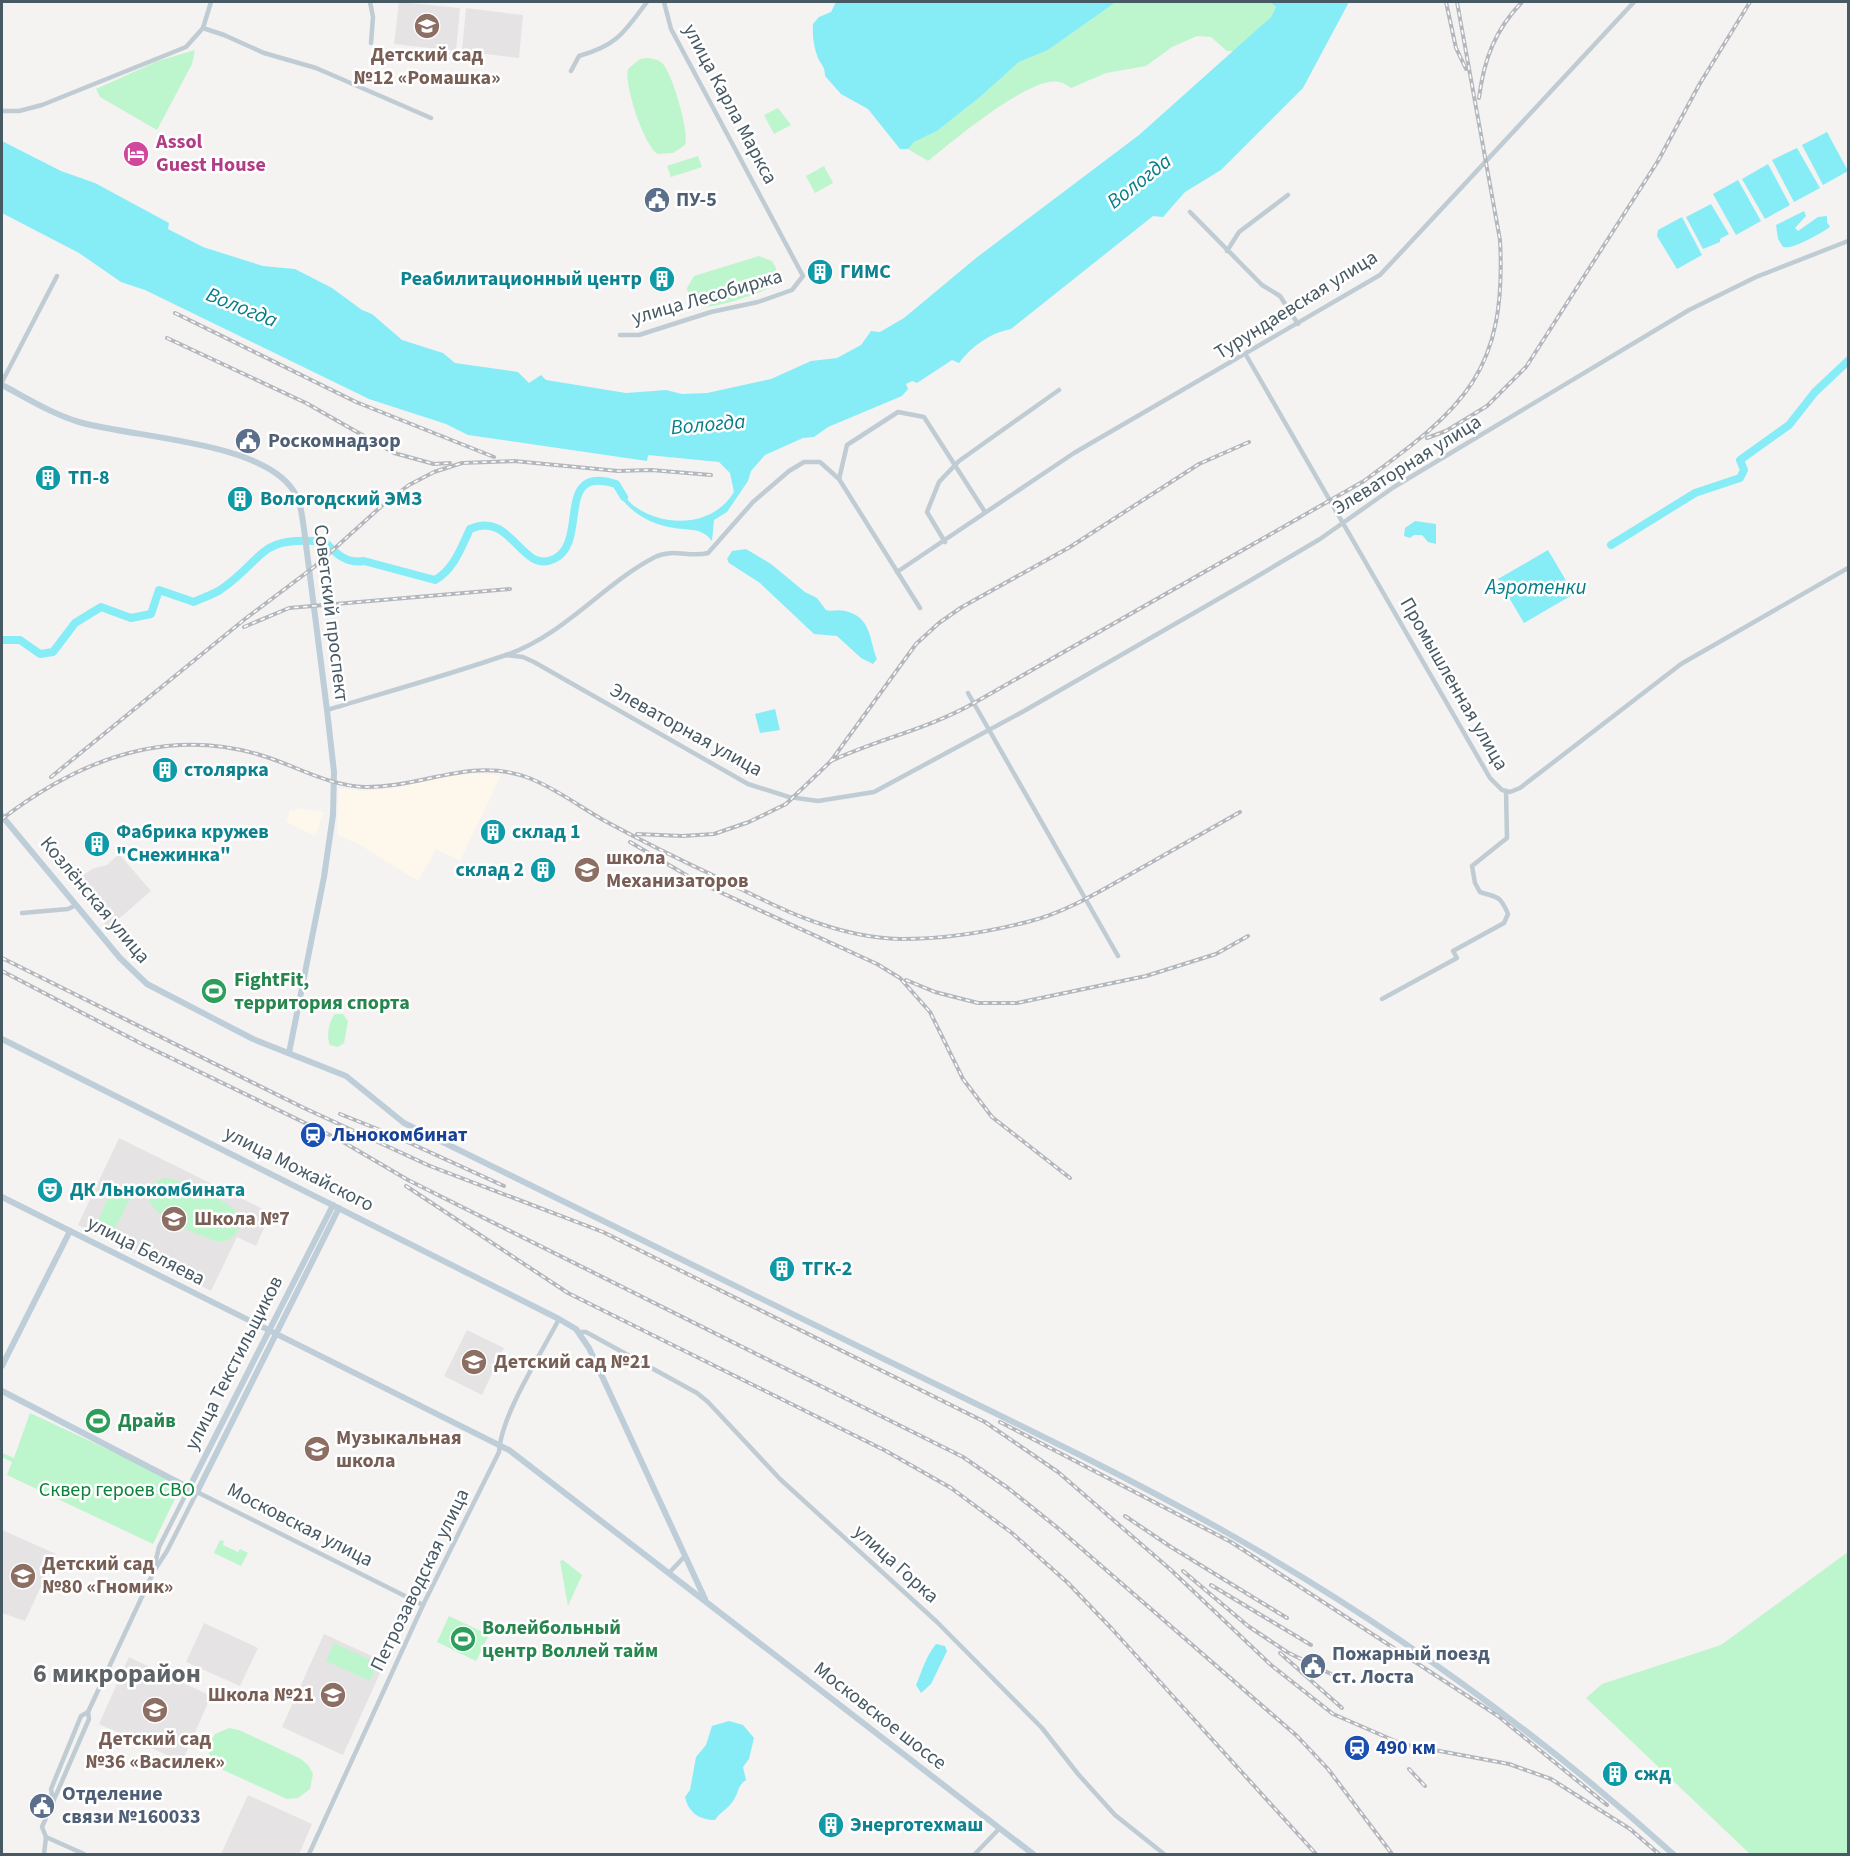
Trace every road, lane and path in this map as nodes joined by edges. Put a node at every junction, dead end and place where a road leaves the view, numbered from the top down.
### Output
1 (211, 2) edge
2 (370, 2) edge
3 (647, 2) edge
4 (664, 2) edge
5 (1634, 2) edge
6 (203, 28) junction
7 (371, 43) dead end
8 (571, 71) dead end
9 (2, 111) edge
10 (431, 118) dead end
11 (1288, 195) dead end
12 (1190, 212) dead end
13 (774, 219) joint
14 (1848, 241) edge
15 (1227, 251) junction
16 (57, 276) dead end
17 (1298, 324) junction
18 (620, 334) dead end
19 (1245, 355) junction
20 (2, 383) edge
21 (1059, 390) dead end
22 (956, 465) junction
23 (839, 479) junction
24 (985, 512) junction
25 (1343, 524) junction
26 (945, 542) junction
27 (1848, 568) edge
28 (897, 572) junction
29 (920, 608) dead end
30 (506, 655) junction
31 (968, 693) dead end
32 (327, 711) junction
33 (988, 730) junction
34 (1506, 791) junction
35 (2, 816) edge
36 (76, 905) junction
37 (22, 913) dead end
38 (1118, 956) dead end
39 (1382, 999) dead end
40 (2, 1039) edge
41 (289, 1049) junction
42 (2, 1197) edge
43 (336, 1206) junction
44 (70, 1231) junction
45 (559, 1319) junction
46 (579, 1332) junction
47 (273, 1333) junction
48 (2, 1366) edge
49 (2, 1391) edge
50 (499, 1445) junction
51 (189, 1488) junction
52 (197, 1492) junction
53 (159, 1547) junction
54 (167, 1551) junction
55 (685, 1556) junction
56 (154, 1570) junction
57 (669, 1573) junction
58 (707, 1602) junction
59 (423, 1605) junction
60 (998, 1830) junction
61 (45, 1837) junction
62 (44, 1854) edge
63 (84, 1854) edge
64 (309, 1854) edge
65 (975, 1854) edge
66 (1033, 1854) edge
67 (1164, 1854) edge
68 (1673, 1854) edge

1 - 6 street
2 - 7 street
3 - 8 street
4 - 13 street, улица Карла Маркса
5 - 17 street, Турундаевская улица
6 - 9 street
6 - 10 street
11 - 15 street
12 - 15 street
13 - 18 street, улица Лесобиржа
14 - 25 street, Элеваторная улица
15 - 17 street
16 - 20 street
17 - 19 street, Турундаевская улица
19 - 24 street, Турундаевская улица
19 - 25 street, Промышленная улица
20 - 32 street, Советский проспект
21 - 22 street
22 - 23 street
22 - 24 street
22 - 26 street
23 - 28 street
23 - 30 street
24 - 26 street, Турундаевская улица
25 - 33 street, Элеваторная улица
25 - 34 street, Промышленная улица
26 - 28 street, Турундаевская улица
27 - 34 street, Промышленная улица
28 - 29 street
30 - 32 street
30 - 33 street, Элеваторная улица
31 - 33 street
32 - 41 street, Советский проспект
33 - 38 street
34 - 39 street
35 - 36 street, Козлёнская улица
36 - 37 street
36 - 41 street, Козлёнская улица
40 - 43 street, улица Можайского
41 - 68 street, Козлёнская улица
42 - 44 street, улица Беляева
43 - 45 street, улица Можайского
43 - 47 street, улица Текстильщиков
44 - 47 street, улица Беляева
44 - 48 street
45 - 46 street, улица Можайского
45 - 50 street, Петрозаводская улица
46 - 55 street, Московское шоссе
46 - 67 street, улица Горка
47 - 50 street, улица Беляева
47 - 51 street, улица Текстильщиков
47 - 52 street, улица Текстильщиков
49 - 51 street, Московская улица
50 - 57 street, Московское шоссе
50 - 59 street, Петрозаводская улица
51 - 52 street, Московская улица
51 - 53 street, улица Текстильщиков
52 - 54 street, улица Текстильщиков
52 - 59 street, Московская улица
53 - 54 street
53 - 56 street, улица Текстильщиков
54 - 56 street, улица Текстильщиков
55 - 57 street
55 - 58 street, Московское шоссе
56 - 61 street, улица Текстильщиков
57 - 58 street, Московское шоссе
58 - 60 street, Московское шоссе
59 - 64 street, Петрозаводская улица
60 - 65 street
60 - 66 street, Московское шоссе
61 - 62 street, улица Текстильщиков
61 - 63 street

